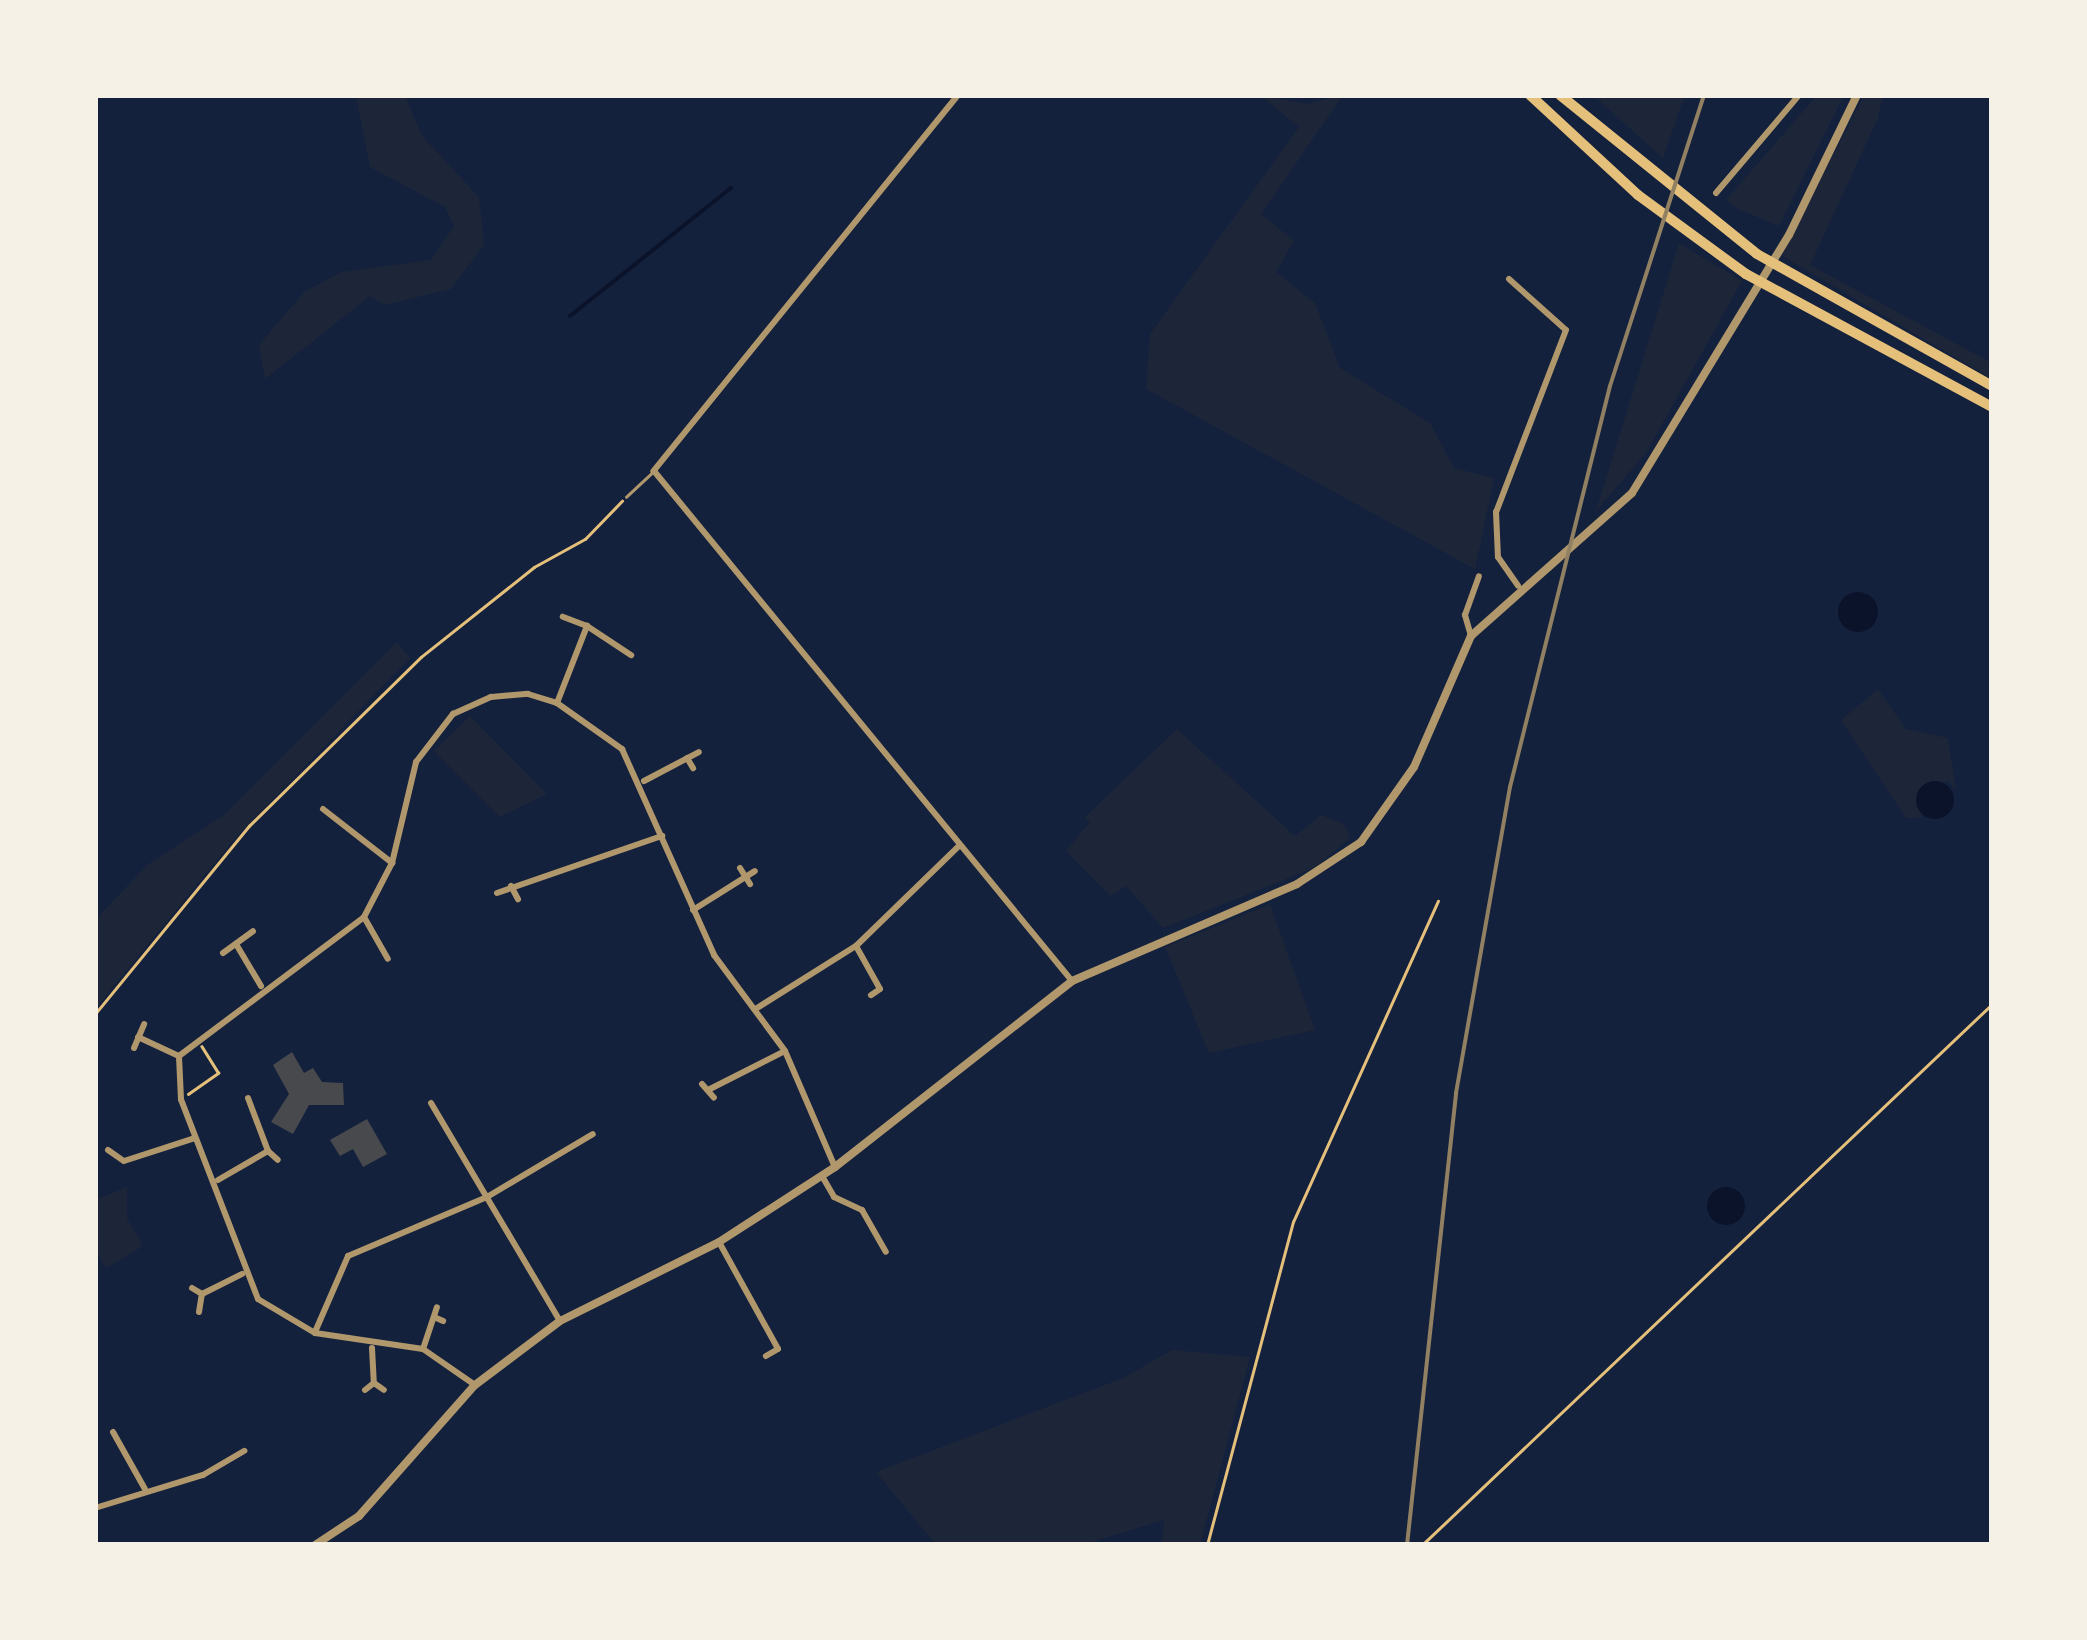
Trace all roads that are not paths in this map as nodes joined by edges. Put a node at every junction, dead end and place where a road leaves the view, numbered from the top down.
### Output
1 (958, 95) edge
2 (1530, 95) edge
3 (1560, 95) edge
4 (1799, 95) edge
5 (1856, 95) edge
6 (1716, 193) dead end
7 (1509, 279) dead end
8 (1992, 386) edge
9 (1992, 407) edge
10 (654, 471) junction
11 (626, 497) road end
12 (1479, 576) dead end
13 (1518, 586) junction
14 (564, 616) dead end
15 (587, 626) junction
16 (1471, 636) junction
17 (631, 655) dead end
18 (557, 703) junction
19 (698, 752) dead end
20 (688, 758) junction
21 (693, 768) dead end
22 (644, 781) junction
23 (323, 808) dead end
24 (662, 836) junction
25 (959, 846) junction
26 (392, 864) junction
27 (740, 868) dead end
28 (755, 871) dead end
29 (747, 881) junction
30 (512, 886) junction
31 (497, 893) dead end
32 (518, 899) dead end
33 (692, 911) junction
34 (364, 916) junction
35 (253, 931) dead end
36 (236, 944) junction
37 (856, 946) junction
38 (223, 953) dead end
39 (388, 959) dead end
40 (1072, 981) junction
41 (261, 986) junction
42 (870, 995) dead end
43 (757, 1008) junction
44 (144, 1024) dead end
45 (138, 1037) junction
46 (134, 1048) dead end
47 (784, 1051) junction
48 (179, 1056) junction
49 (248, 1098) dead end
50 (714, 1098) dead end
51 (431, 1103) dead end
52 (593, 1134) dead end
53 (195, 1138) junction
54 (108, 1150) dead end
55 (268, 1150) junction
56 (278, 1160) dead end
57 (835, 1168) junction
58 (822, 1176) junction
59 (218, 1180) junction
60 (487, 1198) junction
61 (872, 1228) junction
62 (862, 1234) dead end
63 (718, 1242) junction
64 (886, 1252) dead end
65 (242, 1274) junction
66 (192, 1288) dead end
67 (202, 1294) junction
68 (437, 1307) dead end
69 (199, 1312) dead end
70 (434, 1317) junction
71 (444, 1321) dead end
72 (560, 1321) junction
73 (315, 1333) junction
74 (372, 1348) junction
75 (423, 1349) junction
76 (766, 1356) dead end
77 (374, 1383) junction
78 (475, 1385) junction
79 (365, 1390) dead end
80 (384, 1390) dead end
81 (113, 1432) dead end
82 (244, 1451) dead end
83 (145, 1489) junction
84 (95, 1508) edge
85 (315, 1545) edge

1 - 10 street
2 - 9 highway
3 - 8 highway
4 - 6 street
5 - 13 street
7 - 13 street
10 - 11 lane
10 - 25 street
12 - 16 street
13 - 16 street
14 - 15 street
15 - 17 street
15 - 18 street
16 - 40 street
18 - 22 street
18 - 26 street
19 - 20 street
20 - 21 street
20 - 22 street
22 - 24 street
23 - 26 street
24 - 30 street
24 - 33 street
25 - 37 street
25 - 40 street
26 - 34 street
27 - 29 street
28 - 29 street
29 - 33 street
30 - 31 street
30 - 32 street
33 - 43 street
34 - 39 street
34 - 41 street
35 - 36 street
36 - 38 street
36 - 41 street
37 - 42 street
37 - 43 street
40 - 57 street
41 - 48 street
43 - 47 street
44 - 45 street
45 - 46 street
45 - 48 street
47 - 50 street
47 - 57 street
48 - 53 street
49 - 55 street
51 - 60 street
52 - 60 street
53 - 54 street
53 - 59 street
55 - 56 street
55 - 59 street
57 - 58 street
58 - 61 street
58 - 63 street
59 - 65 street
60 - 72 street
60 - 73 street
61 - 62 street
61 - 64 street
63 - 72 street
63 - 76 street
65 - 67 street
65 - 73 street
66 - 67 street
67 - 69 street
68 - 70 street
70 - 71 street
70 - 75 street
72 - 78 street
73 - 74 street
74 - 75 street
74 - 77 street
75 - 78 street
77 - 79 street
77 - 80 street
78 - 85 street
81 - 83 street
82 - 83 street
83 - 84 street

